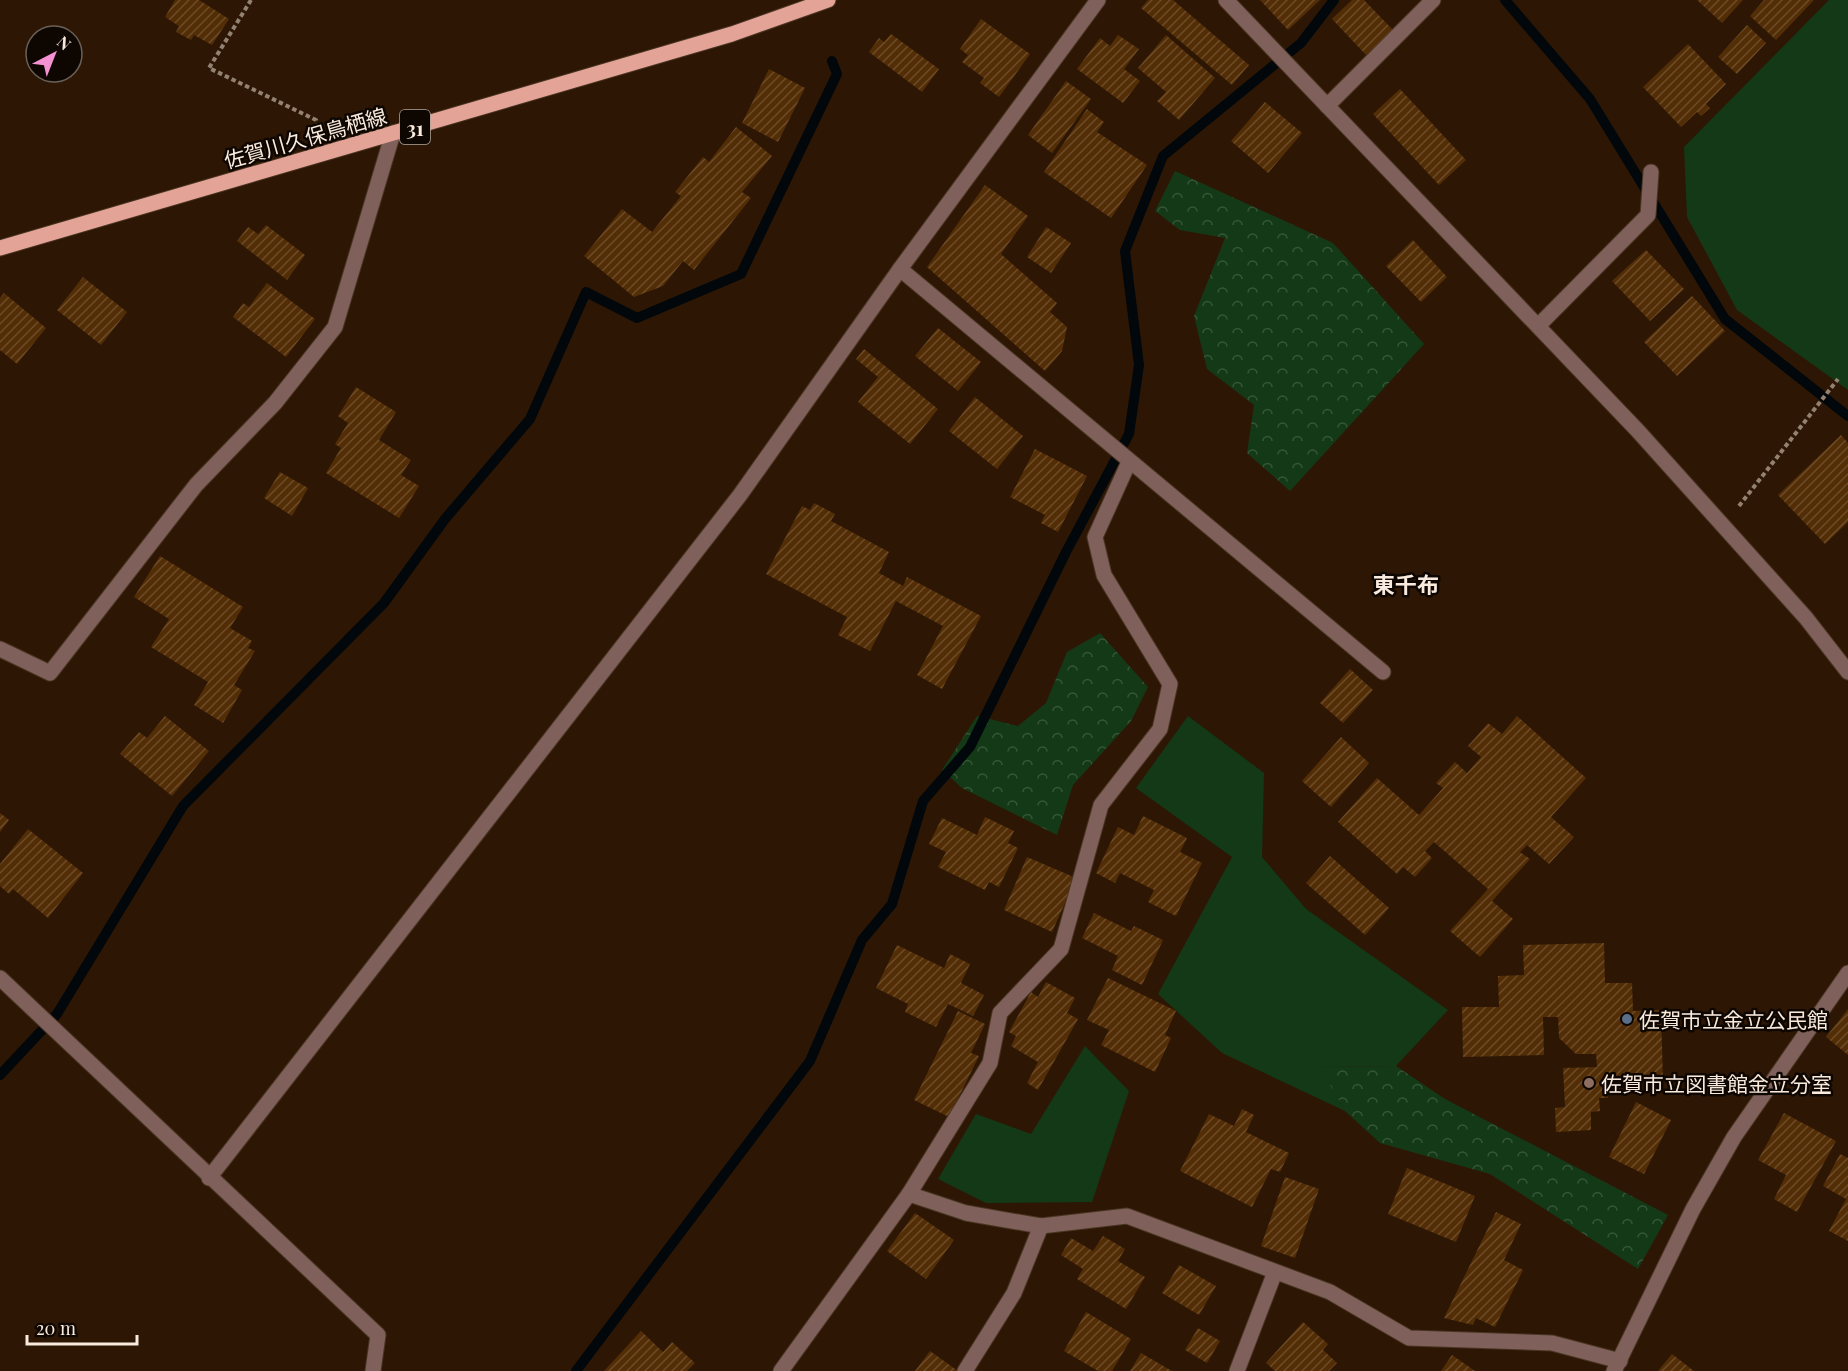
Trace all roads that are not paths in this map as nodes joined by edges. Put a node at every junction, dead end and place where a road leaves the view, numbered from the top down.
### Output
1 (828, 0) edge
2 (1098, 0) edge
3 (1226, 0) edge
4 (1433, 0) edge
5 (1327, 106) junction
6 (393, 133) junction
7 (1651, 172) dead end
8 (0, 248) edge
9 (900, 269) junction
10 (1538, 326) junction
11 (1129, 462) junction
12 (0, 649) edge
13 (1383, 672) dead end
14 (1848, 672) edge
15 (1848, 973) edge
16 (0, 978) edge
17 (208, 1178) junction
18 (909, 1194) junction
19 (1041, 1226) junction
20 (1275, 1272) junction
21 (1617, 1366) edge
22 (373, 1371) edge
23 (781, 1371) edge
24 (966, 1371) edge
25 (1237, 1371) edge

1 - 6 main road, 佐賀川久保鳥栖線 / 31
2 - 9 street
3 - 5 street
4 - 5 street
5 - 10 street
6 - 8 main road, 佐賀川久保鳥栖線 / 31
6 - 12 street
7 - 10 street
9 - 11 street
9 - 17 street
10 - 14 street
11 - 13 street
11 - 18 street
15 - 21 street
16 - 17 street
17 - 22 street
18 - 19 street
18 - 23 street
19 - 20 street
19 - 24 street
20 - 21 street
20 - 25 street

